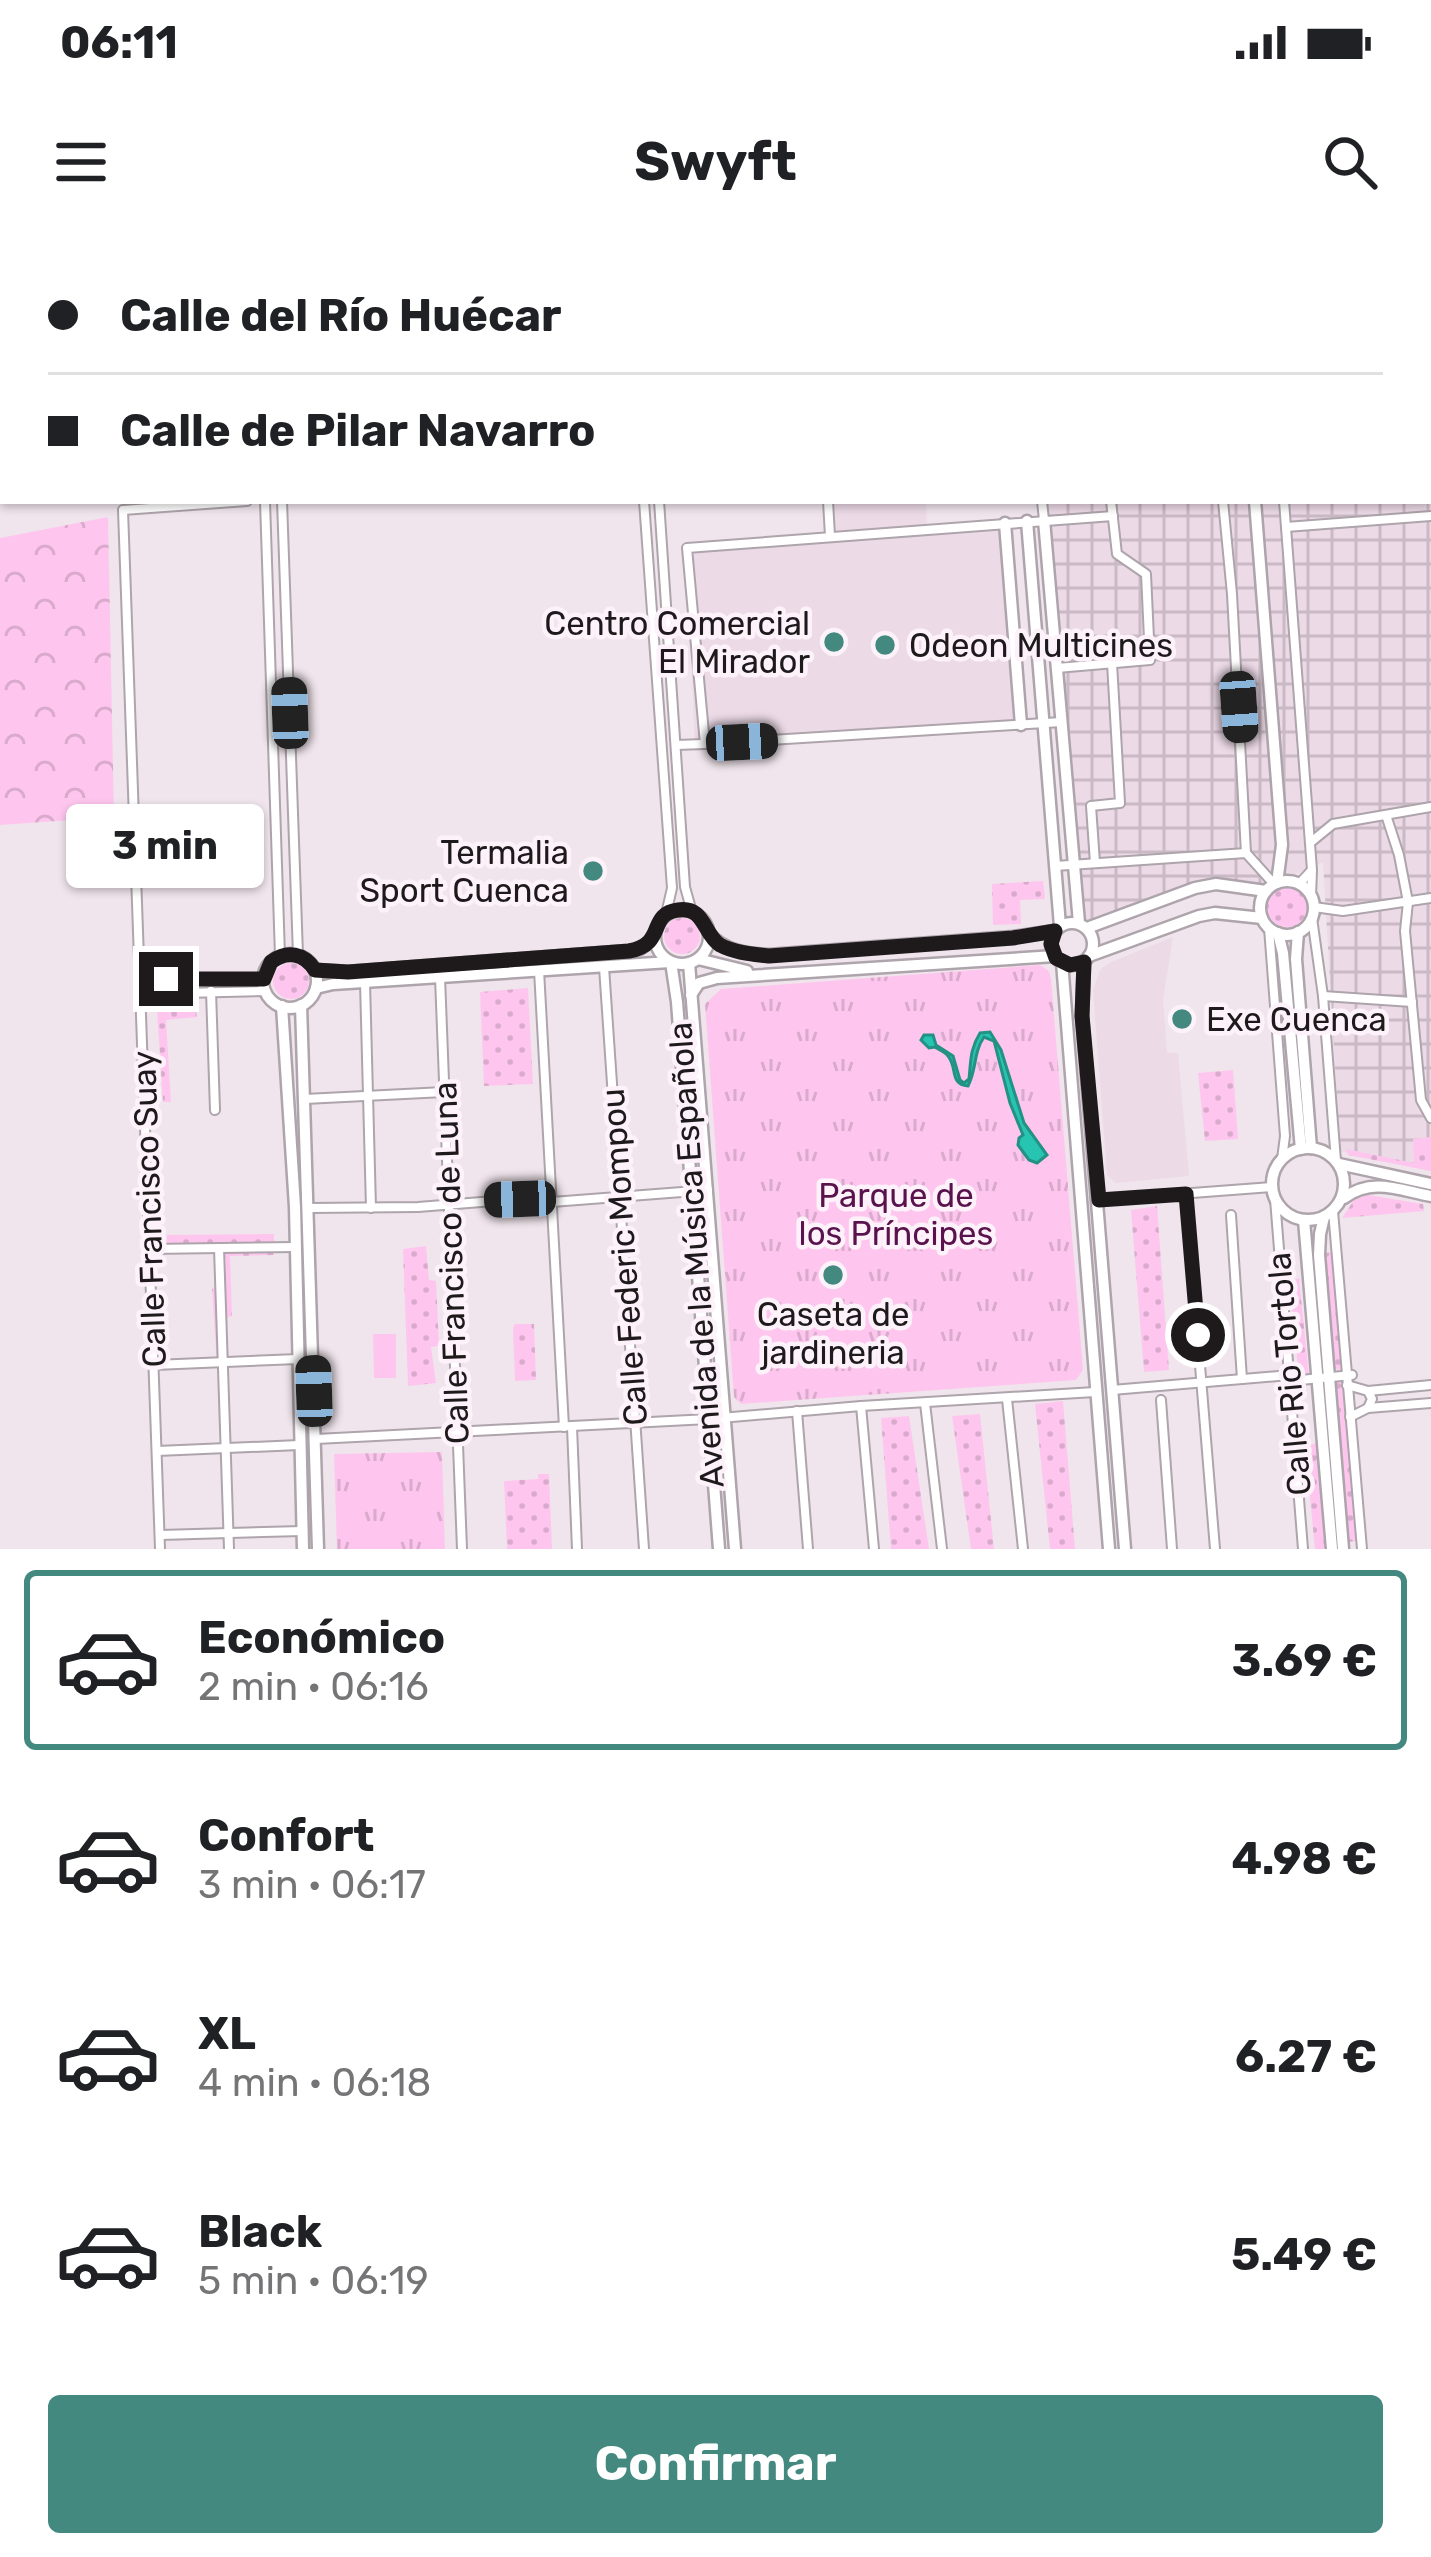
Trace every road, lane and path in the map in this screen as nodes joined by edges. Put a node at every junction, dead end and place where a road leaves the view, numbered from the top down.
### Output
1 (206, 504) edge
2 (265, 504) edge
3 (282, 504) edge
4 (644, 504) edge
5 (659, 504) edge
6 (828, 504) edge
7 (1042, 504) edge
8 (1111, 504) edge
9 (1223, 504) edge
10 (1255, 504) edge
11 (1284, 504) edge
12 (1113, 516) junction
13 (1431, 516) edge
14 (1044, 520) junction
15 (1027, 521) junction
16 (1005, 523) junction
17 (1286, 526) junction
18 (830, 536) junction
19 (1112, 663) junction
20 (1057, 668) junction
21 (1062, 722) junction
22 (1045, 724) junction
23 (1021, 725) junction
24 (704, 744) junction
25 (676, 745) junction
26 (1431, 807) edge
27 (1386, 815) junction
28 (1310, 843) junction
29 (1282, 845) junction
30 (1246, 853) junction
31 (1095, 864) junction
32 (1074, 865) junction
33 (1055, 866) junction
34 (1312, 870) junction
35 (1295, 883) junction
36 (1272, 886) junction
37 (1431, 898) edge
38 (1408, 902) junction
39 (1312, 907) junction
40 (692, 912) junction
41 (666, 914) junction
42 (1083, 926) junction
43 (1270, 926) junction
44 (1058, 928) junction
45 (1298, 932) junction
46 (709, 934) junction
47 (654, 939) junction
48 (280, 956) junction
49 (298, 956) junction
50 (1059, 959) junction
51 (1087, 959) junction
52 (693, 961) junction
53 (670, 962) junction
54 (604, 965) junction
55 (315, 970) junction
56 (539, 970) junction
57 (759, 975) junction
58 (440, 977) junction
59 (140, 980) junction
60 (365, 982) junction
61 (265, 985) junction
62 (316, 988) junction
63 (211, 991) junction
64 (142, 994) junction
65 (691, 994) junction
66 (1323, 996) junction
67 (1412, 1002) junction
68 (301, 1005) junction
69 (282, 1006) junction
70 (445, 1092) junction
71 (369, 1095) junction
72 (305, 1099) junction
73 (215, 1110) dead end
74 (1431, 1118) edge
75 (1306, 1149) junction
76 (1282, 1160) junction
77 (1337, 1162) junction
78 (1431, 1184) edge
79 (708, 1190) junction
80 (691, 1191) junction
81 (1274, 1193) junction
82 (1186, 1194) junction
83 (1431, 1196) edge
84 (619, 1197) junction
85 (1099, 1200) junction
86 (552, 1202) junction
87 (449, 1203) junction
88 (309, 1208) junction
89 (371, 1208) junction
90 (1333, 1209) junction
91 (1232, 1215) dead end
92 (1304, 1220) junction
93 (296, 1247) junction
94 (219, 1248) junction
95 (150, 1249) junction
96 (298, 1359) junction
97 (223, 1361) junction
98 (154, 1365) junction
99 (1323, 1377) junction
100 (1290, 1378) junction
101 (1348, 1378) junction
102 (1243, 1379) junction
103 (1201, 1382) junction
104 (1431, 1385) edge
105 (1112, 1390) junction
106 (1368, 1391) junction
107 (1095, 1392) junction
108 (1007, 1399) junction
109 (1161, 1400) dead end
110 (926, 1403) junction
111 (1431, 1403) edge
112 (861, 1406) junction
113 (1369, 1408) junction
114 (797, 1412) junction
115 (1350, 1417) junction
116 (725, 1418) junction
117 (709, 1420) junction
118 (635, 1424) junction
119 (568, 1427) junction
120 (458, 1432) junction
121 (316, 1439) junction
122 (299, 1445) junction
123 (225, 1448) junction
124 (157, 1451) junction
125 (302, 1531) junction
126 (228, 1532) junction
127 (159, 1535) junction
128 (160, 1549) edge
129 (229, 1549) edge
130 (303, 1549) edge
131 (317, 1549) edge
132 (462, 1549) edge
133 (577, 1549) edge
134 (644, 1549) edge
135 (719, 1549) edge
136 (735, 1549) edge
137 (808, 1549) edge
138 (874, 1549) edge
139 (942, 1549) edge
140 (1023, 1549) edge
141 (1109, 1549) edge
142 (1125, 1549) edge
143 (1172, 1549) edge
144 (1215, 1549) edge
145 (1304, 1549) edge
146 (1333, 1549) edge
147 (1343, 1549) edge
148 (1362, 1549) edge

1 - 59 street, Calle Francisco Suay
2 - 48 street
3 - 49 street
4 - 41 street
5 - 25 street
6 - 18 street
7 - 14 street
8 - 12 street
9 - 30 street
10 - 29 street
11 - 17 street
12 - 14 street
12 - 19 street
13 - 17 street
14 - 15 street
14 - 20 street
15 - 16 street
15 - 22 street
16 - 18 street
16 - 23 street
17 - 28 street
18 - 24 street
19 - 20 street
19 - 31 street
20 - 21 street
21 - 22 street
21 - 32 street
22 - 23 street
22 - 33 street
23 - 24 street
24 - 25 street
25 - 40 street
26 - 27 street
27 - 28 street
27 - 38 street
28 - 34 street
29 - 35 street
29 - 36 street
30 - 31 street
30 - 36 street
31 - 32 street
32 - 33 street
32 - 42 street
33 - 44 street
34 - 35 street
34 - 39 street
35 - 36 street
35 - 39 street
36 - 42 street
36 - 43 street
37 - 38 street
38 - 39 street
38 - 67 street
39 - 45 street
39 - 66 street
40 - 41 street
40 - 46 street
41 - 47 street
42 - 44 street
42 - 51 street
43 - 45 street
43 - 51 street
43 - 75 street
43 - 76 street
44 - 46 street
44 - 50 street
45 - 75 street
46 - 52 street
47 - 53 street
47 - 55 street
48 - 49 street
48 - 61 street
49 - 55 street
50 - 51 street
50 - 57 street
50 - 107 street
51 - 85 street
52 - 53 street
52 - 57 street
52 - 65 street, Avenida de la Música Española
53 - 54 street
53 - 80 street, Avenida de la Música Española
54 - 56 street
54 - 84 street, Calle Federic Mompou
55 - 62 street
56 - 58 street
56 - 86 street
57 - 65 street
58 - 60 street
58 - 70 street, Calle Francisco de Luna
59 - 61 street
59 - 64 street, Calle Francisco Suay
60 - 62 street
60 - 71 street
61 - 63 street
61 - 69 street
62 - 68 street
63 - 64 street
63 - 73 street
64 - 95 street, Calle Francisco Suay
65 - 79 street, Avenida de la Música Española
66 - 67 street
66 - 77 street
67 - 74 street
68 - 69 street
68 - 72 street
69 - 93 street
70 - 71 street
70 - 87 street, Calle Francisco de Luna
71 - 72 street
71 - 89 street
72 - 88 street
75 - 76 street
75 - 77 street
76 - 81 street
77 - 78 street
77 - 90 street
79 - 80 street
79 - 116 street, Avenida de la Música Española
80 - 84 street
80 - 117 street, Avenida de la Música Española
81 - 82 street
81 - 92 street
81 - 100 street, Calle Rio Tortola
82 - 85 street
82 - 103 street
83 - 90 street
84 - 86 street
84 - 118 street, Calle Federic Mompou
85 - 105 street
86 - 87 street
86 - 119 street
87 - 89 street
87 - 120 street, Calle Francisco de Luna
88 - 89 street
88 - 121 street
90 - 92 street
90 - 99 street
90 - 101 street
91 - 102 street
92 - 99 street
93 - 94 street
93 - 96 street
94 - 95 street
94 - 97 street
95 - 98 street, Calle Francisco Suay
96 - 97 street
96 - 122 street
97 - 98 street
97 - 123 street
98 - 124 street, Calle Francisco Suay
99 - 100 street
99 - 101 street
99 - 146 street
99 - 147 street
100 - 102 street
100 - 145 street, Calle Rio Tortola
101 - 106 street
101 - 115 street
102 - 103 street
103 - 105 street
103 - 144 street
104 - 106 street
105 - 142 street
106 - 113 street
107 - 108 street
107 - 141 street
108 - 110 street
108 - 140 street
109 - 143 street
110 - 112 street
110 - 139 street
111 - 113 street
112 - 114 street
112 - 138 street
113 - 115 street
114 - 116 street
114 - 137 street
115 - 148 street
116 - 117 street
116 - 136 street, Avenida de la Música Española
117 - 118 street
117 - 135 street, Avenida de la Música Española
118 - 119 street
118 - 134 street, Calle Federic Mompou
119 - 120 street
119 - 133 street
120 - 121 street
120 - 132 street, Calle Francisco de Luna
121 - 131 street
122 - 123 street
122 - 125 street
123 - 124 street
123 - 126 street
124 - 127 street, Calle Francisco Suay
125 - 126 street
125 - 130 street
126 - 127 street
126 - 129 street
127 - 128 street, Calle Francisco Suay

